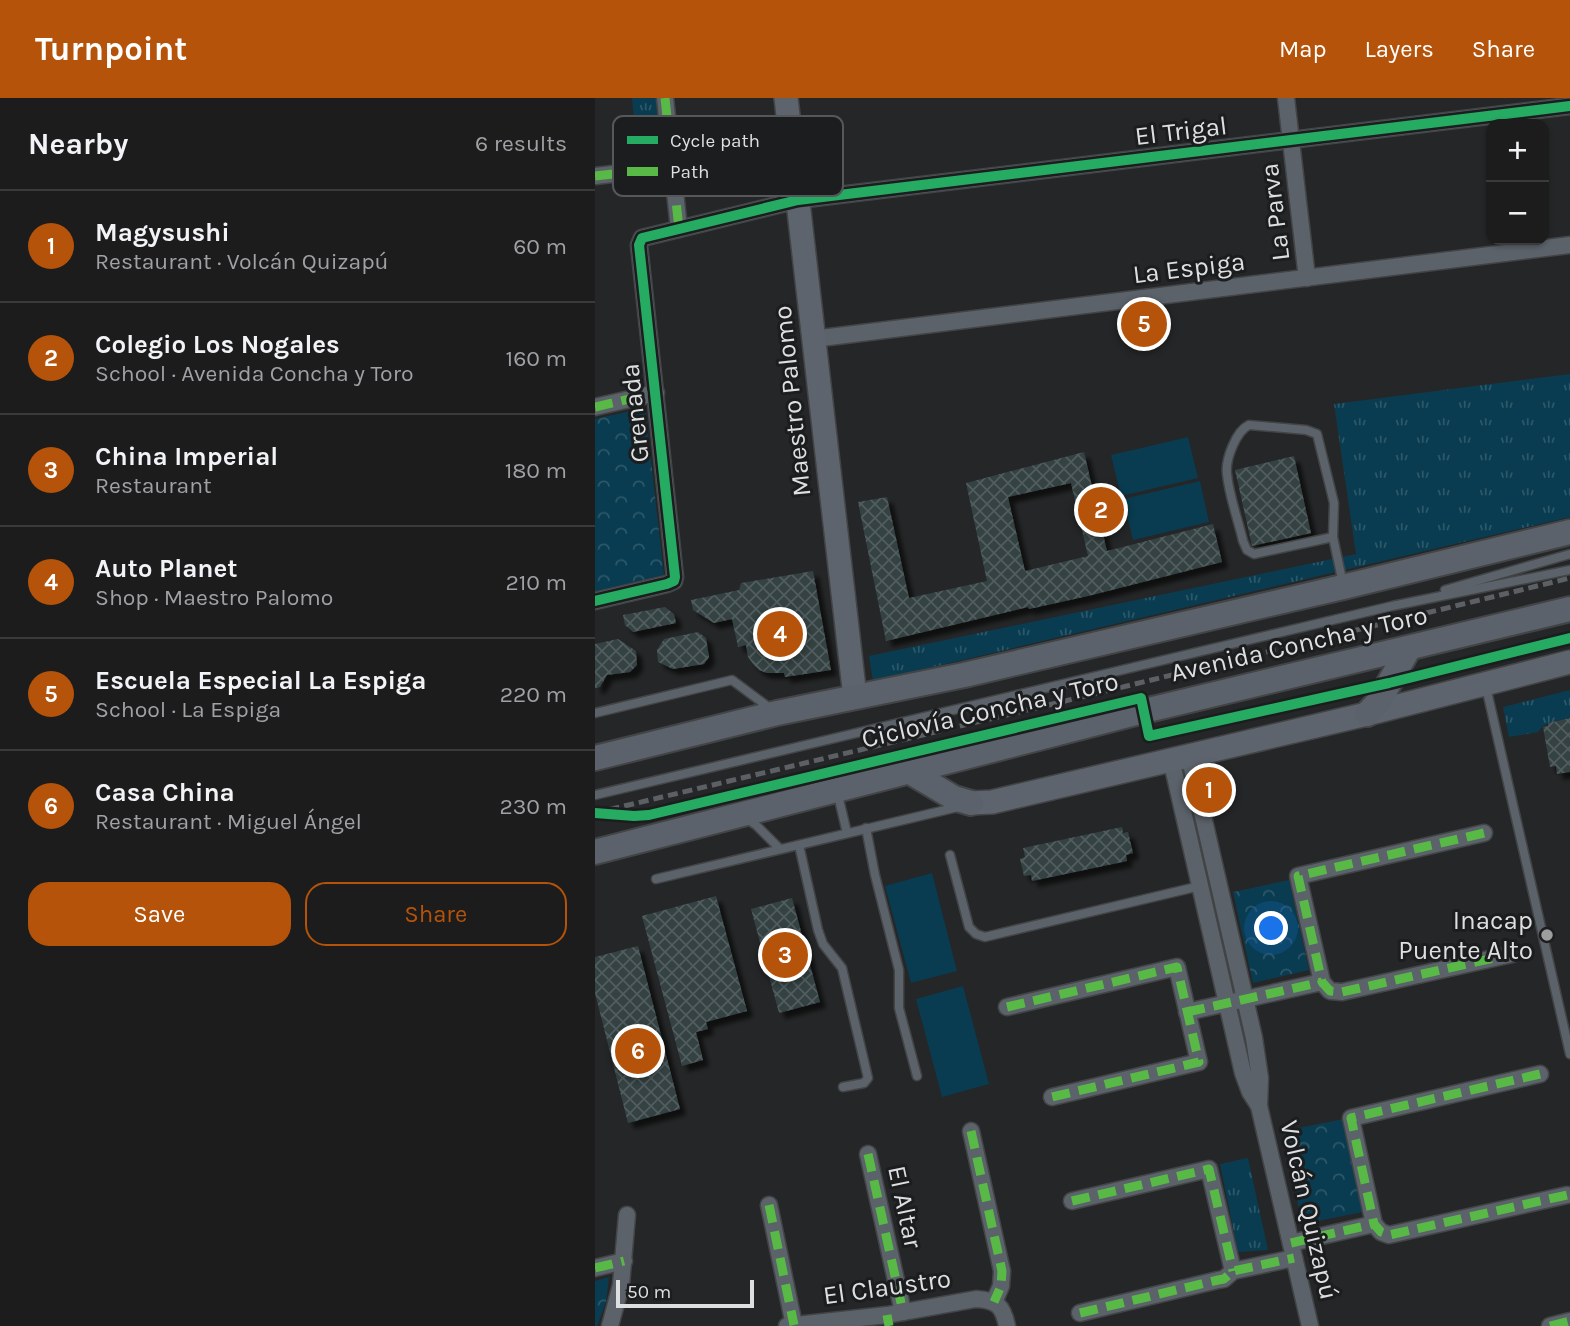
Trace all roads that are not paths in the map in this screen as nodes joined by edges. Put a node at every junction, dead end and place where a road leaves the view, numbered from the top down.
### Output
1 (665, 98) edge
2 (786, 98) edge
3 (1286, 98) edge
4 (1570, 106) edge
5 (667, 116) edge
6 (788, 116) edge
7 (1291, 140) junction
8 (613, 174) edge
9 (595, 176) edge
10 (843, 195) edge
11 (675, 196) edge
12 (798, 196) edge
13 (831, 196) edge
14 (798, 200) junction
15 (679, 229) junction
16 (640, 240) joint
17 (1570, 245) edge
18 (1307, 278) junction
19 (813, 339) junction
20 (656, 393) junction
21 (595, 407) edge
22 (1570, 532) edge
23 (1333, 537) junction
24 (1570, 554) edge
25 (1570, 570) edge
26 (1343, 587) junction
27 (595, 601) edge
28 (1392, 606) junction
29 (1570, 609) edge
30 (1409, 648) junction
31 (1570, 662) edge
32 (1485, 684) junction
33 (855, 697) junction
34 (595, 713) edge
35 (777, 713) junction
36 (1367, 714) junction
37 (1180, 757) junction
38 (595, 758) edge
39 (910, 772) junction
40 (837, 790) junction
41 (595, 795) edge
42 (971, 803) junction
43 (740, 814) junction
44 (866, 828) junction
45 (847, 832) junction
46 (1484, 833) dead end
47 (799, 845) junction
48 (780, 849) junction
49 (595, 852) edge
50 (950, 855) dead end
51 (656, 879) dead end
52 (1200, 886) junction
53 (1512, 954) dead end
54 (1322, 982) junction
55 (1245, 999) junction
56 (1227, 1003) junction
57 (1007, 1007) dead end
58 (1188, 1012) junction
59 (1570, 1054) edge
60 (1539, 1074) dead end
61 (917, 1076) dead end
62 (843, 1087) dead end
63 (1052, 1097) dead end
64 (1259, 1106) junction
65 (971, 1130) dead end
66 (868, 1154) dead end
67 (1567, 1195) dead end
68 (1072, 1201) dead end
69 (769, 1205) dead end
70 (627, 1215) dead end
71 (1374, 1224) junction
72 (1293, 1250) junction
73 (624, 1261) junction
74 (595, 1268) edge
75 (1233, 1271) junction
76 (993, 1302) junction
77 (1080, 1313) dead end
78 (893, 1318) edge
79 (1570, 1321) edge
80 (610, 1326) edge
81 (791, 1326) edge
82 (1007, 1326) edge
83 (1310, 1326) edge
84 (1550, 1326) edge

1 - 5 street
2 - 6 street, Maestro Palomo
3 - 7 street, La Parva
4 - 7 street, El Trigal
7 - 10 street, El Trigal
7 - 18 street, La Parva
8 - 9 street
11 - 15 street
12 - 14 street, Maestro Palomo
13 - 14 street, El Trigal
14 - 15 street, El Trigal
14 - 19 street, Maestro Palomo
15 - 16 street, El Trigal
16 - 20 street, Grenada
17 - 18 street, La Espiga
18 - 19 street, La Espiga
19 - 33 street, Maestro Palomo
20 - 21 street
20 - 27 street, Grenada
22 - 26 main road, Avenida Concha y Toro
23 - 23 lane
23 - 26 lane
24 - 28 lane
25 - 28 lane
26 - 33 main road, Avenida Concha y Toro
28 - 41 lane
29 - 30 main road, Avenida Concha y Toro
30 - 36 main road
30 - 39 main road, Avenida Concha y Toro
31 - 32 street
32 - 36 street
32 - 59 lane
33 - 35 main road, Avenida Concha y Toro
34 - 35 lane
35 - 38 main road, Avenida Concha y Toro
36 - 37 street
37 - 42 street
37 - 52 street, Volcán Quizapú
37 - 55 street, Volcán Quizapú
39 - 40 main road, Avenida Concha y Toro
39 - 42 main road
40 - 43 main road, Avenida Concha y Toro
40 - 45 lane
42 - 44 lane
43 - 48 lane
43 - 49 main road, Avenida Concha y Toro
44 - 45 lane
44 - 61 lane
45 - 47 lane
46 - 54 street
47 - 48 lane
47 - 62 lane
48 - 51 lane
50 - 52 lane
52 - 56 street, Volcán Quizapú
53 - 54 street
54 - 55 street
55 - 56 street
55 - 64 street, Volcán Quizapú
56 - 58 street
56 - 64 street, Volcán Quizapú
57 - 58 street
58 - 63 street
60 - 71 street
64 - 72 street, Volcán Quizapú
65 - 76 street
66 - 78 street, El Altar
67 - 71 street
68 - 75 street
69 - 81 street
70 - 73 street
71 - 72 street
72 - 75 street
72 - 83 street, Volcán Quizapú
73 - 74 street
73 - 80 street
75 - 77 street
76 - 78 street, El Claustro
76 - 82 street
78 - 81 street, El Claustro
79 - 84 street

